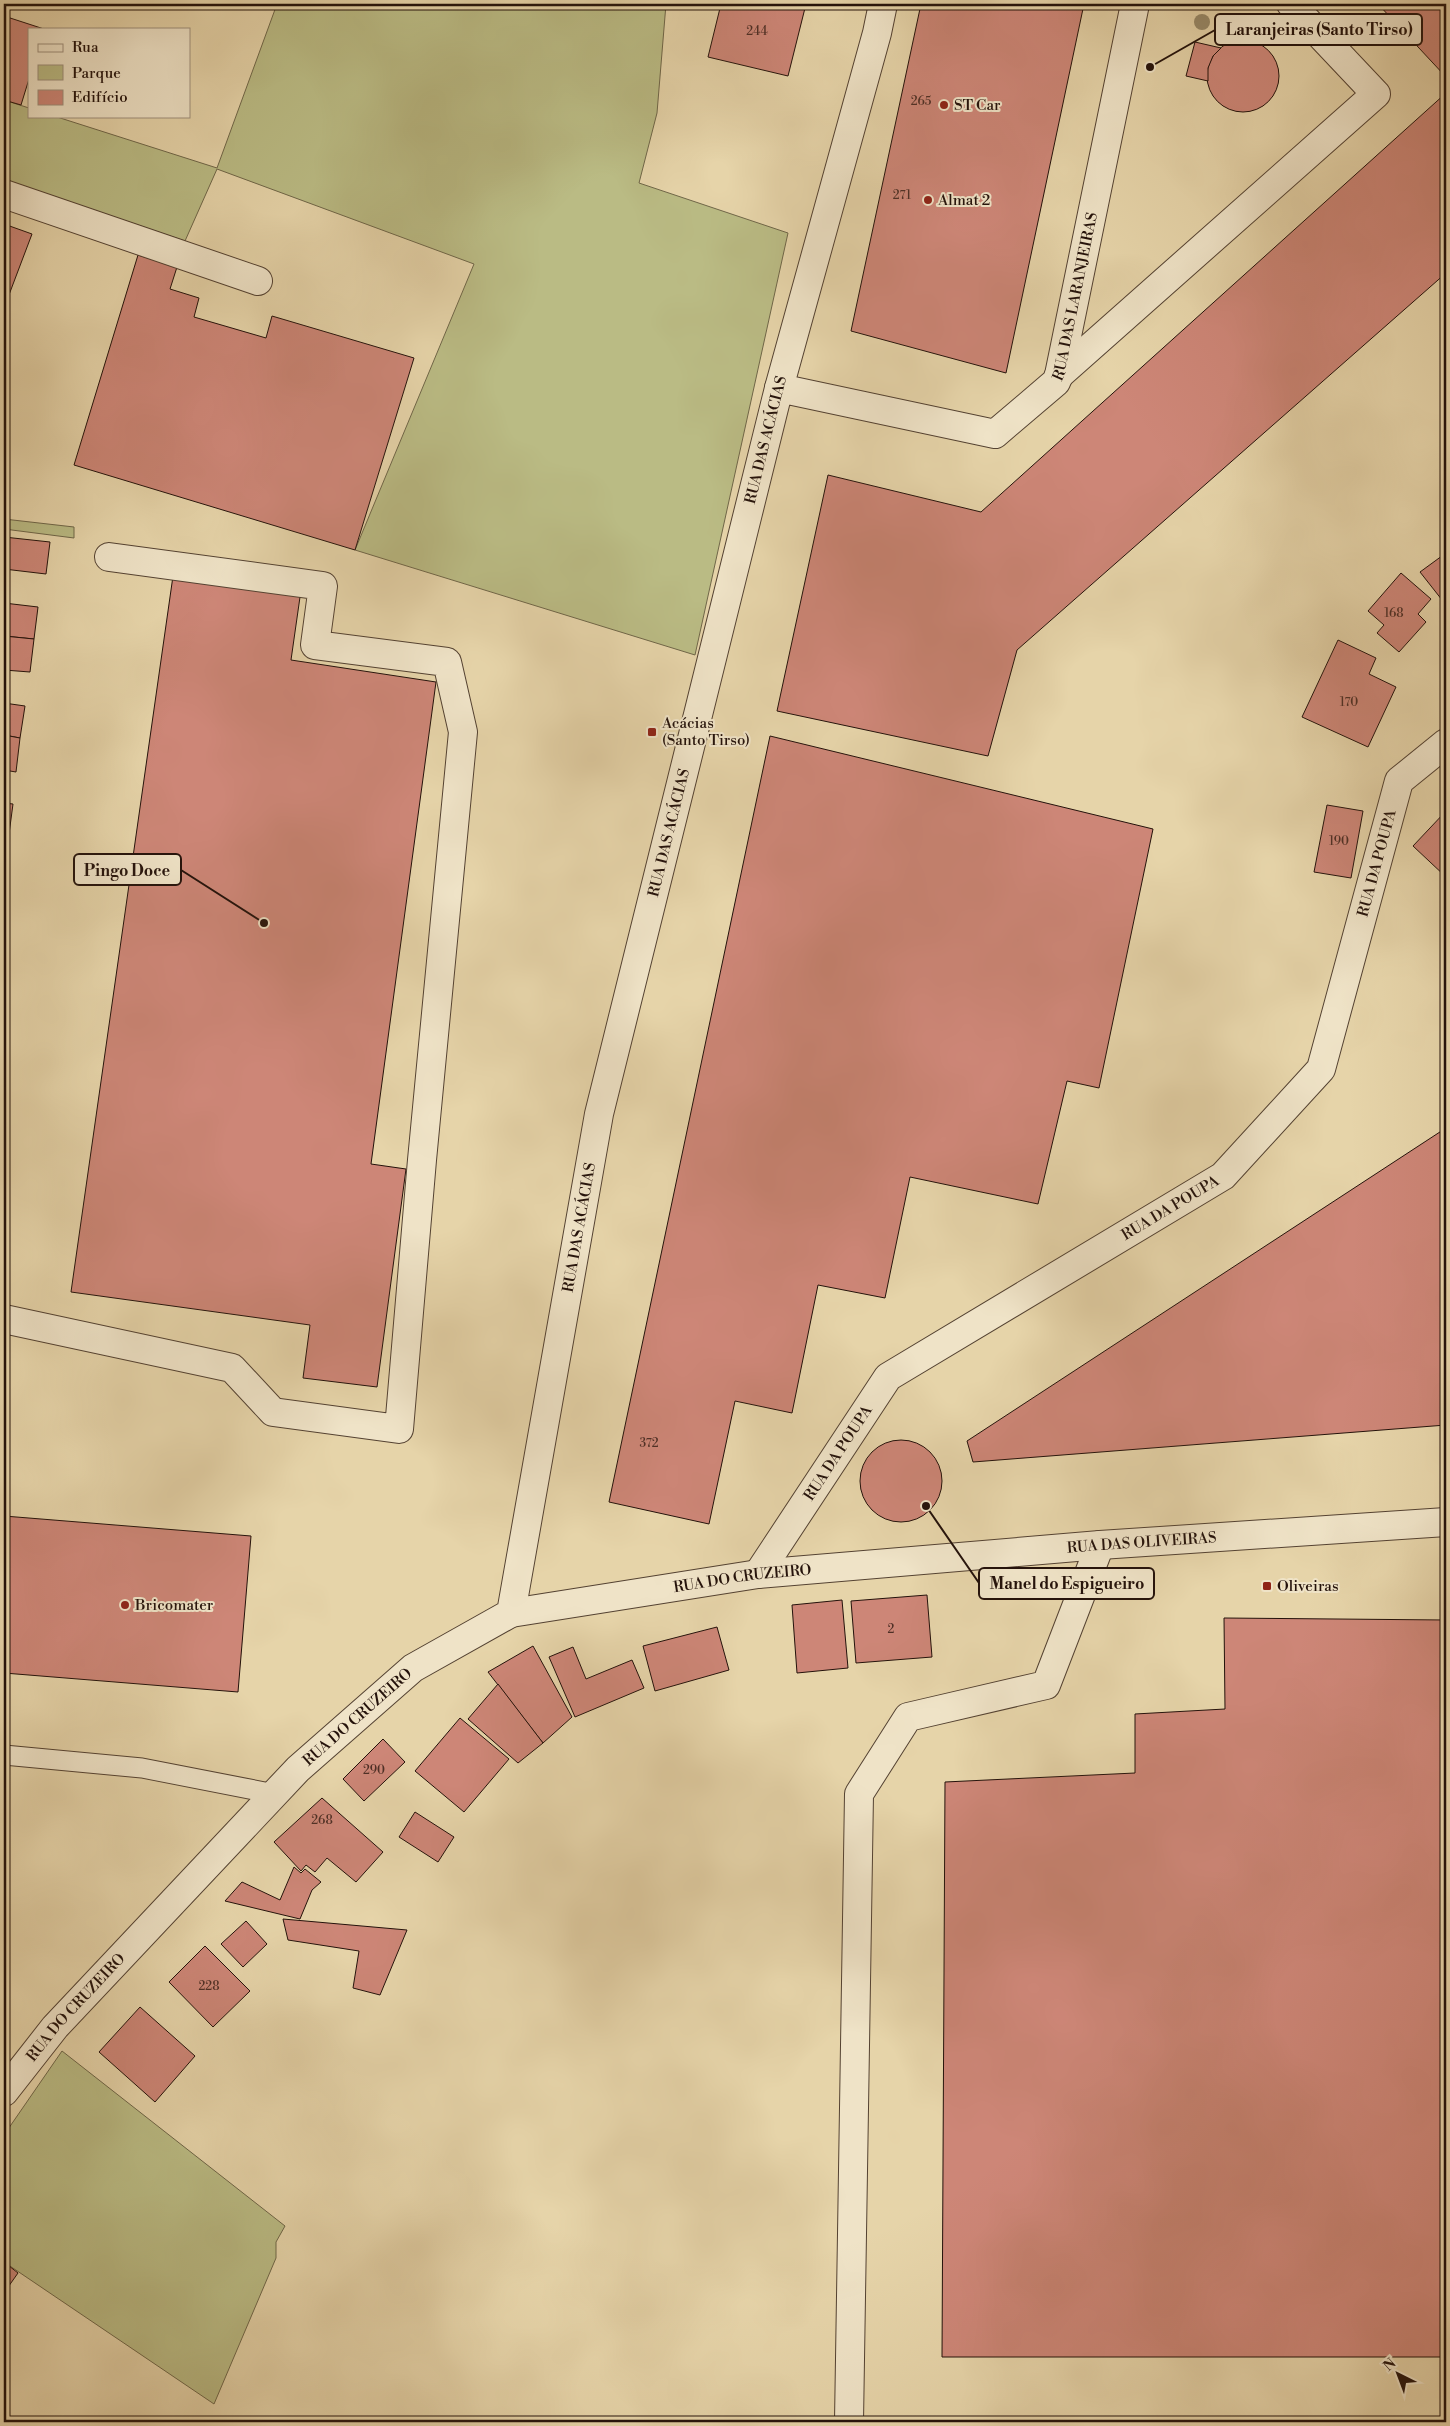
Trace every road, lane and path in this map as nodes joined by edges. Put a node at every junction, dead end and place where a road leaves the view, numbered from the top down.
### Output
1 (883, 4) edge
2 (1135, 4) edge
3 (1291, 4) edge
4 (4, 194) edge
5 (258, 282) dead end
6 (1059, 375) junction
7 (779, 388) junction
8 (108, 557) dead end
9 (1446, 743) edge
10 (4, 1319) edge
11 (1446, 1522) edge
12 (1100, 1545) junction
13 (838, 1568) joint
14 (758, 1574) junction
15 (511, 1613) junction
16 (4, 1755) edge
17 (275, 1794) junction
18 (4, 2092) edge
19 (849, 2422) edge

1 - 7 street, RUA DAS ACÁCIAS
2 - 6 street, RUA DAS LARANJEIRAS
3 - 6 street
4 - 5 street
6 - 7 street, RUA DAS LARANJEIRAS
7 - 15 street, RUA DAS ACÁCIAS
8 - 10 street
9 - 14 street, RUA DA POUPA
11 - 12 street, RUA DAS OLIVEIRAS
12 - 13 street, RUA DAS OLIVEIRAS
12 - 19 street
13 - 14 street, RUA DO CRUZEIRO
14 - 15 street, RUA DO CRUZEIRO
15 - 17 street, RUA DO CRUZEIRO
16 - 17 lane
17 - 18 street, RUA DO CRUZEIRO

